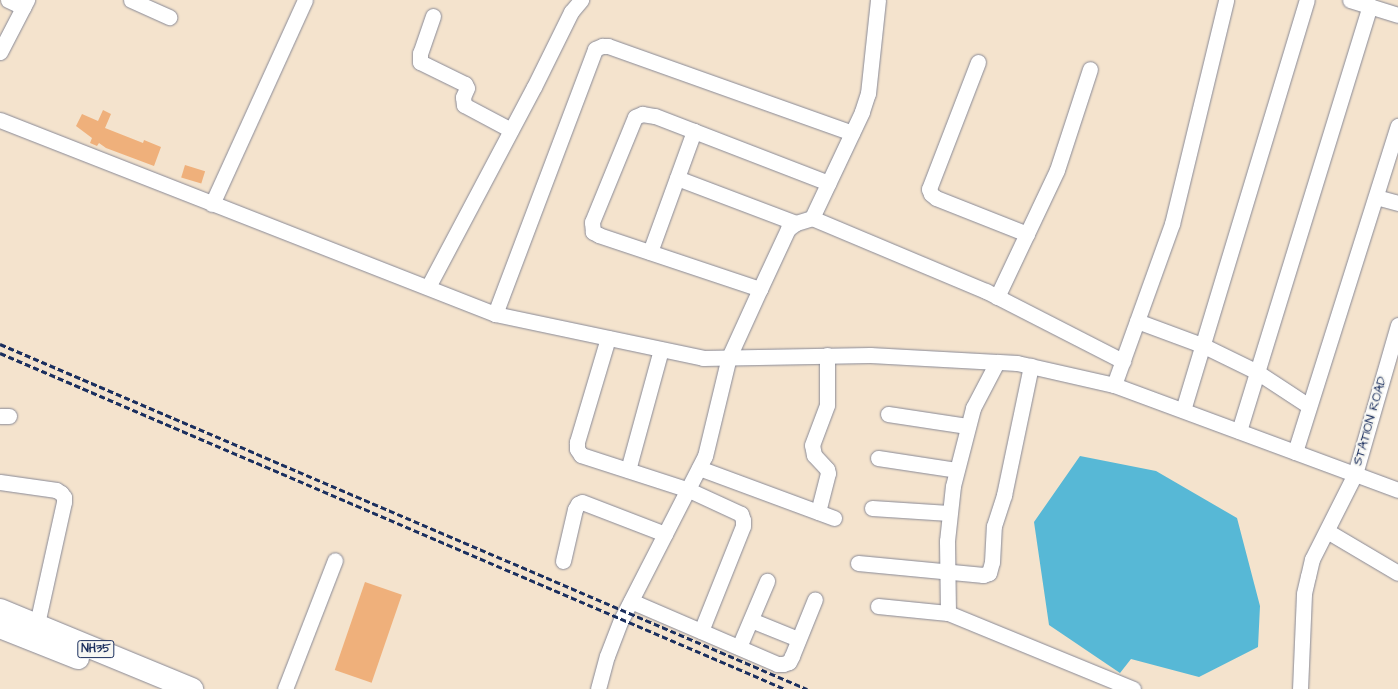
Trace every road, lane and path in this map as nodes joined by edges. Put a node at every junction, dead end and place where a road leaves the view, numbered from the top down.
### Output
1 (8, 0) edge
2 (131, 0) edge
3 (305, 0) edge
4 (581, 0) edge
5 (878, 0) edge
6 (1226, 0) edge
7 (1307, 0) edge
8 (1350, 0) edge
9 (25, 3) edge
10 (1370, 6) junction
11 (1398, 15) edge
12 (433, 16) dead end
13 (169, 17) dead end
14 (0, 52) edge
15 (978, 62) dead end
16 (1090, 69) dead end
17 (0, 120) edge
18 (1398, 126) edge
19 (511, 130) junction
20 (694, 131) junction
21 (852, 133) junction
22 (677, 178) junction
23 (828, 183) junction
24 (1376, 197) junction
25 (1398, 203) edge
26 (212, 204) junction
27 (812, 218) junction
28 (796, 223) junction
29 (1027, 234) junction
30 (650, 252) junction
31 (428, 287) junction
32 (760, 289) junction
33 (997, 297) junction
34 (495, 314) junction
35 (1137, 321) junction
36 (1398, 325) edge
37 (608, 338) junction
38 (1202, 345) junction
39 (661, 349) junction
40 (827, 355) junction
41 (729, 357) junction
42 (1123, 361) junction
43 (997, 362) junction
44 (1031, 366) junction
45 (1257, 372) junction
46 (1114, 385) junction
47 (1309, 406) junction
48 (1183, 410) junction
49 (888, 414) dead end
50 (967, 426) junction
51 (1239, 431) junction
52 (1295, 452) junction
53 (878, 458) dead end
54 (699, 468) junction
55 (628, 470) junction
56 (956, 470) junction
57 (1355, 474) junction
58 (0, 482) edge
59 (689, 490) junction
60 (1398, 490) edge
61 (872, 508) dead end
62 (818, 512) junction
63 (949, 514) junction
64 (834, 518) dead end
65 (1327, 531) junction
66 (665, 534) junction
67 (335, 560) dead end
68 (563, 561) dead end
69 (858, 563) dead end
70 (948, 571) junction
71 (1398, 573) edge
72 (766, 581) dead end
73 (815, 599) dead end
74 (631, 601) junction
75 (878, 606) dead end
76 (0, 610) edge
77 (948, 613) junction
78 (751, 620) junction
79 (37, 624) junction
80 (0, 627) edge
81 (701, 631) junction
82 (798, 639) junction
83 (739, 647) junction
84 (153, 689) edge
85 (192, 689) edge
86 (285, 689) edge
87 (598, 689) edge
88 (1133, 689) edge
89 (1300, 689) edge

1 - 9 street
2 - 13 street
3 - 26 street
4 - 19 street
5 - 21 street
6 - 35 street
7 - 38 street
8 - 10 street
9 - 14 street
10 - 11 street
10 - 45 street
12 - 19 street
15 - 29 street
16 - 29 street
17 - 26 street
18 - 24 street
19 - 31 street
20 - 22 street
20 - 23 street
20 - 30 street
21 - 23 street
21 - 34 street
22 - 28 street
22 - 30 street
23 - 27 street
24 - 25 street
24 - 47 street
26 - 31 street
27 - 28 street
27 - 33 street
28 - 32 street
29 - 33 street
30 - 32 street
31 - 34 street
32 - 41 street
33 - 42 street
34 - 37 street
35 - 38 street
35 - 42 street
36 - 57 street, STATION ROAD
37 - 39 street
37 - 55 street
38 - 45 street
38 - 48 street
39 - 41 street
39 - 55 street
40 - 41 street
40 - 43 street
40 - 62 street
41 - 54 street
42 - 46 street
43 - 44 street
43 - 50 street
44 - 46 street
44 - 70 street
45 - 47 street
45 - 51 street
46 - 48 street
47 - 52 street
48 - 51 street
49 - 50 street
50 - 56 street
51 - 52 street
52 - 57 street
53 - 56 street
54 - 59 street
54 - 62 street
55 - 59 street
56 - 63 street
57 - 60 street, STATION ROAD
57 - 65 street
58 - 79 street
59 - 66 street
59 - 81 street
61 - 63 street
62 - 64 street
63 - 70 street
65 - 71 street
65 - 89 street
66 - 68 street
66 - 74 street
67 - 86 street
69 - 70 street
70 - 77 street
72 - 78 street
73 - 82 street
74 - 81 street
74 - 87 street
75 - 77 street
76 - 79 highway, NH35
77 - 88 street
78 - 82 street
78 - 83 street
79 - 85 highway, NH35
80 - 84 highway, NH35
81 - 83 street
82 - 83 street

